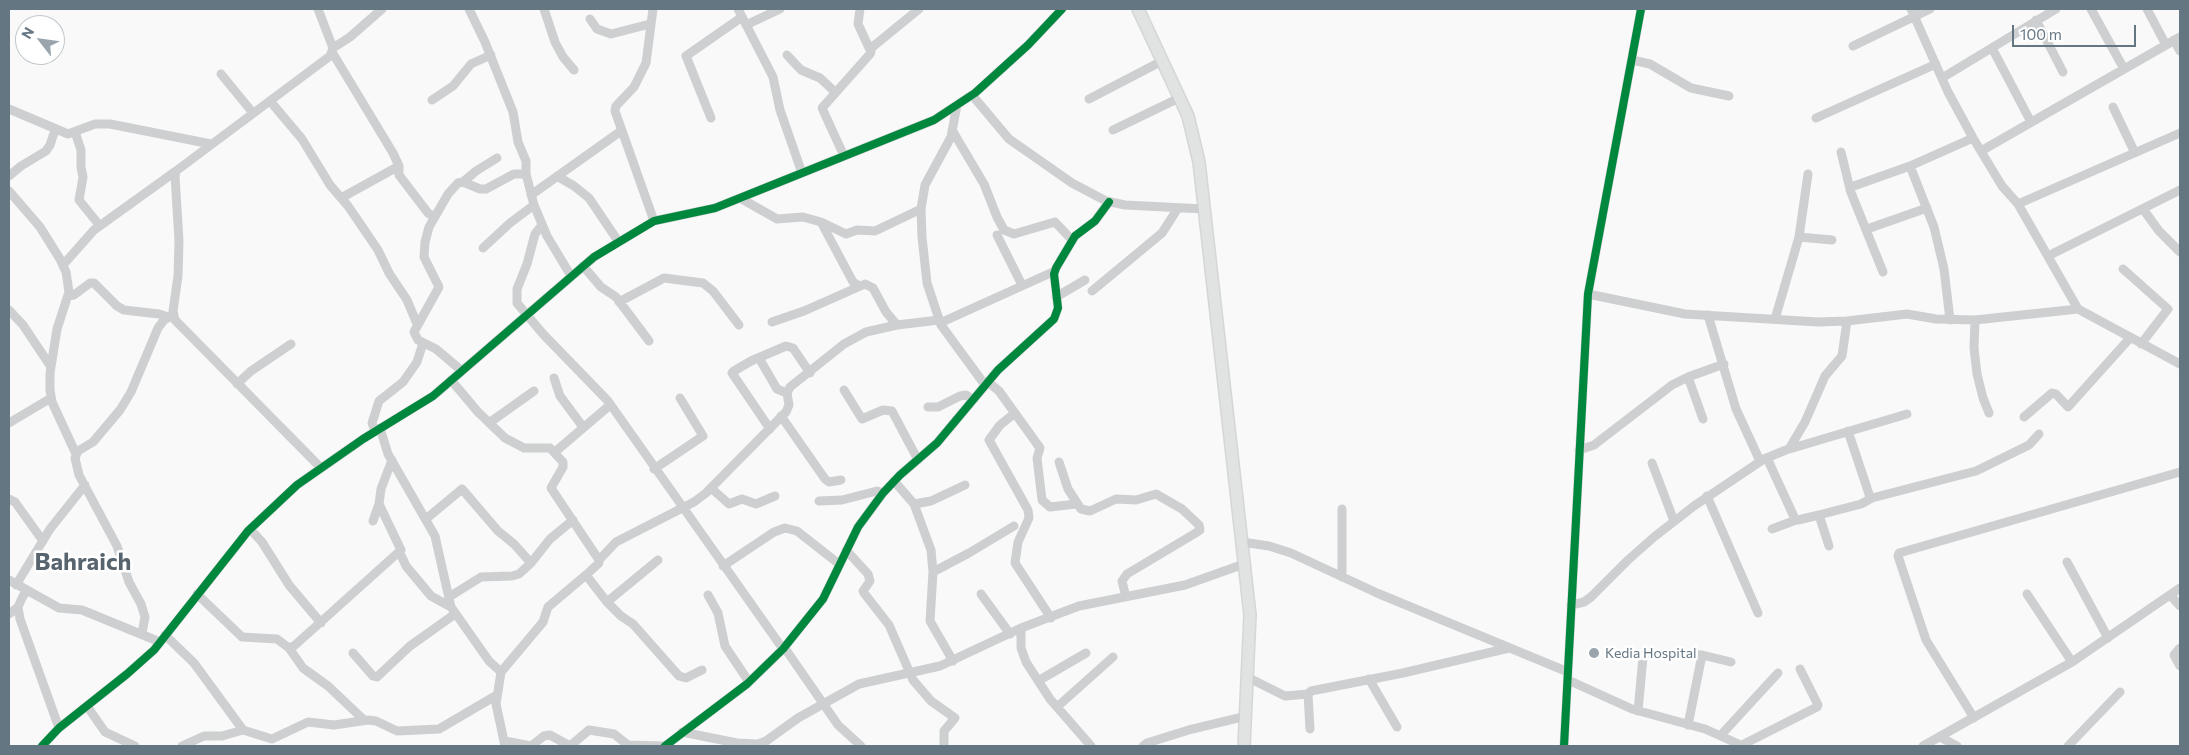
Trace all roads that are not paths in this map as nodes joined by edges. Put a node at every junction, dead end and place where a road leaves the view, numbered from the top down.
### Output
1 (318, 9) edge
2 (382, 9) edge
3 (468, 9) edge
4 (544, 9) edge
5 (653, 9) edge
6 (780, 9) edge
7 (860, 9) edge
8 (919, 9) edge
9 (1062, 9) edge
10 (1138, 9) edge
11 (1641, 9) edge
12 (1930, 9) edge
13 (2056, 9) edge
14 (2090, 9) edge
15 (2147, 9) edge
16 (1913, 13) edge
17 (742, 17) edge
18 (590, 19) dead end
19 (2036, 20) junction
20 (650, 24) junction
21 (2177, 38) edge
22 (2166, 45) junction
23 (1853, 46) dead end
24 (1992, 48) junction
25 (870, 49) junction
26 (333, 50) junction
27 (2180, 52) edge
28 (491, 55) junction
29 (787, 55) dead end
30 (1632, 60) junction
31 (1162, 61) junction
32 (1936, 64) junction
33 (2124, 69) junction
34 (574, 70) dead end
35 (2063, 72) dead end
36 (221, 74) dead end
37 (1942, 78) junction
38 (835, 92) junction
39 (972, 95) junction
40 (1729, 96) dead end
41 (1179, 98) junction
42 (1089, 99) dead end
43 (432, 100) dead end
44 (270, 101) junction
45 (957, 105) junction
46 (2113, 106) dead end
47 (9, 109) edge
48 (254, 113) junction
49 (711, 118) dead end
50 (1816, 118) dead end
51 (2031, 122) junction
52 (55, 130) junction
53 (952, 130) junction
54 (1113, 130) dead end
55 (76, 132) junction
56 (621, 132) junction
57 (2180, 133) edge
58 (1973, 138) junction
59 (211, 144) junction
60 (1981, 151) junction
61 (1841, 152) dead end
62 (2135, 153) junction
63 (844, 156) junction
64 (497, 158) dead end
65 (398, 166) junction
66 (1910, 166) junction
67 (176, 171) junction
68 (802, 173) junction
69 (526, 174) junction
70 (1808, 174) dead end
71 (9, 176) edge
72 (557, 176) junction
73 (462, 182) junction
74 (1850, 189) junction
75 (2180, 190) edge
76 (9, 191) edge
77 (531, 195) junction
78 (341, 198) junction
79 (740, 198) junction
80 (1109, 202) junction
81 (2018, 204) junction
82 (534, 205) junction
83 (1178, 208) junction
84 (1927, 208) junction
85 (1204, 209) junction
86 (2143, 209) junction
87 (921, 210) junction
88 (434, 218) junction
89 (654, 221) junction
90 (821, 222) junction
91 (542, 225) junction
92 (100, 226) junction
93 (1867, 229) junction
94 (997, 235) dead end
95 (1799, 237) junction
96 (1072, 240) junction
97 (1832, 240) dead end
98 (618, 241) junction
99 (483, 248) dead end
100 (2180, 252) edge
101 (2048, 256) junction
102 (63, 265) junction
103 (584, 266) junction
104 (2123, 269) dead end
105 (1055, 271) junction
106 (1883, 272) dead end
107 (571, 276) junction
108 (1085, 280) dead end
109 (858, 285) junction
110 (1022, 285) junction
111 (1092, 291) dead end
112 (1588, 294) junction
113 (68, 296) junction
114 (1056, 297) junction
115 (619, 302) junction
116 (2078, 309) junction
117 (9, 310) edge
118 (528, 314) junction
119 (1708, 315) junction
120 (1775, 319) junction
121 (168, 320) junction
122 (1950, 320) junction
123 (1975, 320) junction
124 (940, 321) junction
125 (1847, 321) junction
126 (772, 322) dead end
127 (417, 324) junction
128 (739, 325) dead end
129 (897, 325) junction
130 (2130, 338) junction
131 (649, 341) dead end
132 (423, 343) junction
133 (291, 344) dead end
134 (2141, 344) junction
135 (759, 358) junction
136 (1724, 364) junction
137 (2180, 364) edge
138 (51, 367) junction
139 (462, 371) junction
140 (810, 373) junction
141 (1688, 377) junction
142 (554, 378) dead end
143 (451, 380) junction
144 (986, 383) junction
145 (236, 384) junction
146 (844, 390) dead end
147 (534, 391) dead end
148 (787, 393) junction
149 (52, 398) junction
150 (680, 398) dead end
151 (973, 400) junction
152 (610, 405) junction
153 (928, 407) dead end
154 (1015, 413) junction
155 (1989, 413) dead end
156 (1906, 414) dead end
157 (781, 416) junction
158 (2024, 416) dead end
159 (1703, 419) dead end
160 (9, 423) edge
161 (489, 423) junction
162 (583, 427) junction
163 (770, 428) junction
164 (377, 430) junction
165 (1848, 431) junction
166 (2039, 434) dead end
167 (1789, 449) junction
168 (1579, 450) junction
169 (555, 452) junction
170 (76, 454) junction
171 (1764, 459) junction
172 (392, 460) junction
173 (918, 460) junction
174 (1059, 462) dead end
175 (1652, 463) dead end
176 (321, 468) junction
177 (654, 469) junction
178 (2180, 472) edge
179 (841, 480) dead end
180 (894, 481) junction
181 (85, 485) junction
182 (965, 485) dead end
183 (711, 488) junction
184 (883, 493) junction
185 (774, 496) dead end
186 (1708, 496) junction
187 (1872, 498) junction
188 (9, 499) edge
189 (819, 501) dead end
190 (379, 504) junction
191 (914, 504) junction
192 (1076, 504) junction
193 (682, 508) junction
194 (1342, 509) dead end
195 (1819, 515) junction
196 (426, 519) junction
197 (373, 520) dead end
198 (573, 520) junction
199 (1796, 520) junction
200 (1674, 522) junction
201 (1014, 526) dead end
202 (250, 529) junction
203 (1772, 529) dead end
204 (43, 542) junction
205 (1242, 542) junction
206 (1829, 546) dead end
207 (846, 550) junction
208 (400, 553) junction
209 (599, 560) junction
210 (658, 560) dead end
211 (2067, 562) dead end
212 (531, 563) junction
213 (839, 564) junction
214 (1244, 564) junction
215 (723, 566) junction
216 (933, 572) junction
217 (586, 576) junction
218 (1342, 577) junction
219 (12, 582) edge
220 (2180, 588) edge
221 (27, 592) junction
222 (198, 594) junction
223 (981, 594) dead end
224 (2028, 594) dead end
225 (708, 595) dead end
226 (2171, 596) junction
227 (448, 597) junction
228 (1126, 597) junction
229 (606, 602) junction
230 (1571, 605) junction
231 (2180, 606) edge
232 (18, 607) junction
233 (453, 610) junction
234 (1758, 613) dead end
235 (9, 614) edge
236 (1051, 618) junction
237 (320, 623) junction
238 (145, 624) junction
239 (1021, 628) junction
240 (142, 633) junction
241 (1010, 634) junction
242 (163, 638) junction
243 (2108, 638) junction
244 (289, 648) junction
245 (784, 648) junction
246 (1510, 648) junction
247 (2180, 648) edge
248 (353, 653) dead end
249 (1086, 653) dead end
250 (1702, 655) junction
251 (1112, 657) dead end
252 (953, 661) junction
253 (1731, 662) dead end
254 (2072, 662) junction
255 (2180, 666) edge
256 (1800, 669) dead end
257 (702, 670) dead end
258 (501, 672) junction
259 (908, 673) junction
260 (1778, 673) dead end
261 (1568, 676) junction
262 (1247, 677) junction
263 (1369, 679) junction
264 (1038, 681) junction
265 (749, 682) junction
266 (2120, 692) dead end
267 (1308, 694) junction
268 (497, 695) junction
269 (824, 704) junction
270 (88, 706) junction
271 (1056, 707) junction
272 (1638, 711) junction
273 (1246, 716) junction
274 (1974, 718) junction
275 (364, 720) junction
276 (1688, 725) junction
277 (1397, 727) dead end
278 (59, 728) junction
279 (1310, 729) dead end
280 (243, 730) junction
281 (682, 732) junction
282 (1721, 735) junction
283 (1940, 737) junction
284 (268, 743) edge
285 (505, 744) edge
286 (42, 746) edge
287 (135, 746) edge
288 (182, 746) edge
289 (531, 746) edge
290 (664, 746) edge
291 (861, 746) edge
292 (944, 746) edge
293 (1091, 746) edge
294 (1144, 746) edge
295 (1244, 746) edge
296 (1564, 746) edge
297 (1743, 746) edge
298 (1923, 746) edge
299 (1956, 746) edge
300 (2068, 746) edge

1 - 26 street
2 - 26 street
3 - 28 street
4 - 34 street
5 - 20 street
6 - 17 street
7 - 25 street
8 - 25 street
9 - 39 street
10 - 31 main road
11 - 30 street
12 - 16 street
13 - 19 street
14 - 33 street
15 - 22 street
16 - 23 street
16 - 32 street
17 - 49 street
17 - 68 street
18 - 20 street
19 - 24 street
19 - 35 street
20 - 56 street
21 - 22 street
21 - 27 street
22 - 33 street
24 - 37 street
24 - 51 street
25 - 38 street
26 - 44 street
26 - 65 street
28 - 43 street
28 - 69 street
29 - 38 street
30 - 40 street
30 - 112 street
31 - 41 main road
31 - 42 street
32 - 37 street
32 - 50 street
33 - 51 street
36 - 48 street
37 - 58 street
38 - 63 street
39 - 45 street
39 - 80 street
41 - 54 street
41 - 85 main road
44 - 48 street
44 - 78 street
45 - 53 street
45 - 63 street
46 - 62 street
47 - 52 street
48 - 59 street
51 - 60 street
52 - 55 street
52 - 71 street
53 - 87 street
53 - 96 street
55 - 59 street
55 - 92 street
56 - 72 street
56 - 89 street
57 - 62 street
58 - 60 street
58 - 66 street
59 - 67 street
60 - 81 street
61 - 74 street
62 - 81 street
63 - 68 street
64 - 73 street
65 - 78 street
65 - 88 street
66 - 74 street
66 - 84 street
67 - 92 street
67 - 121 street
68 - 79 street
69 - 73 street
69 - 77 street
70 - 95 street
72 - 77 street
72 - 98 street
73 - 88 street
74 - 93 street
75 - 86 street
76 - 102 street
77 - 82 street
78 - 127 street
79 - 89 street
79 - 90 street
80 - 83 street
80 - 96 street
81 - 101 street
82 - 91 street
82 - 99 street
83 - 85 street
83 - 111 street
84 - 93 street
84 - 122 street
85 - 205 main road
86 - 100 street
86 - 101 street
87 - 90 street
87 - 124 street
88 - 127 street
89 - 98 street
90 - 109 street
91 - 107 street
91 - 118 street
92 - 102 street
93 - 106 street
94 - 110 street
95 - 97 street
95 - 120 street
96 - 105 street
98 - 103 street
101 - 116 street
102 - 113 street
103 - 107 street
103 - 115 street
104 - 134 street
105 - 110 street
105 - 114 street
107 - 118 street
108 - 114 street
109 - 126 street
109 - 129 street
110 - 124 street
112 - 119 street
112 - 168 street
113 - 121 street
113 - 138 street
114 - 144 street
115 - 128 street
115 - 131 street
116 - 123 street
116 - 130 street
117 - 138 street
118 - 139 street
118 - 152 street
119 - 120 street
119 - 136 street
120 - 125 street
121 - 145 street
121 - 170 street
122 - 123 street
122 - 125 street
123 - 155 street
124 - 129 street
124 - 144 street
125 - 167 street
127 - 132 street
129 - 140 street
130 - 134 street
130 - 158 street
132 - 139 street
132 - 164 street
133 - 145 street
134 - 137 street
135 - 140 street
135 - 148 street
135 - 163 street
136 - 141 street
136 - 171 street
138 - 149 street
139 - 143 street
140 - 148 street
141 - 159 street
141 - 168 street
142 - 162 street
143 - 161 street
143 - 164 street
144 - 151 street
144 - 154 street
145 - 176 street
146 - 173 street
147 - 161 street
148 - 157 street
149 - 160 street
149 - 170 street
150 - 177 street
151 - 153 street
151 - 173 street
152 - 162 street
152 - 177 street
154 - 192 street
154 - 236 street
156 - 165 street
157 - 163 street
157 - 179 street
161 - 169 street
162 - 169 street
163 - 183 street
164 - 172 street
164 - 176 street
165 - 167 street
165 - 187 street
166 - 187 street
167 - 171 street
168 - 230 street
169 - 198 street
170 - 181 street
171 - 186 street
171 - 199 street
172 - 190 street
172 - 196 street
173 - 180 street
174 - 192 street
175 - 200 street
176 - 202 street
177 - 193 street
178 - 274 street
180 - 184 street
180 - 191 street
181 - 204 street
181 - 238 street
182 - 191 street
183 - 185 street
183 - 193 street
184 - 189 street
184 - 207 street
186 - 200 street
186 - 234 street
187 - 195 street
188 - 204 street
190 - 197 street
190 - 208 street
191 - 216 street
192 - 228 street
193 - 209 street
193 - 215 street
194 - 218 street
195 - 199 street
195 - 206 street
196 - 212 street
196 - 227 street
198 - 209 street
198 - 212 street
199 - 203 street
200 - 230 street
201 - 216 street
202 - 222 street
202 - 237 street
204 - 219 street
205 - 214 main road
205 - 218 street
207 - 213 street
207 - 259 street
208 - 233 street
208 - 237 street
209 - 217 street
210 - 229 street
211 - 243 street
212 - 227 street
213 - 215 street
213 - 245 street
214 - 228 street
214 - 262 main road
215 - 245 street
216 - 252 street
217 - 229 street
217 - 258 street
218 - 246 street
219 - 221 street
220 - 226 street
221 - 232 street
221 - 240 street
222 - 242 street
222 - 244 street
223 - 241 street
224 - 254 street
225 - 265 street
226 - 231 street
226 - 243 street
227 - 233 street
228 - 236 street
229 - 257 street
230 - 261 street
232 - 235 street
232 - 278 street
233 - 248 street
233 - 258 street
236 - 239 street
237 - 244 street
238 - 240 street
238 - 242 street
239 - 241 street
239 - 264 street
240 - 242 street
241 - 252 street
242 - 270 street
242 - 280 street
243 - 254 street
244 - 275 street
245 - 265 street
245 - 269 street
246 - 261 street
246 - 263 street
247 - 255 street
249 - 264 street
250 - 253 street
250 - 272 street
250 - 276 street
251 - 271 street
252 - 259 street
254 - 274 street
256 - 297 street
258 - 268 street
259 - 269 street
259 - 292 street
260 - 282 street
261 - 272 street
261 - 296 street
262 - 267 street
262 - 273 main road
263 - 267 street
263 - 277 street
264 - 271 street
265 - 281 street
266 - 300 street
267 - 279 street
268 - 275 street
268 - 285 street
269 - 281 street
269 - 291 street
270 - 278 street
270 - 287 street
271 - 293 street
272 - 276 street
273 - 294 street
273 - 295 main road
274 - 283 street
275 - 284 street
276 - 282 street
278 - 286 street
280 - 284 street
280 - 288 street
281 - 290 street
282 - 297 street
283 - 298 street
283 - 299 street
285 - 289 street
289 - 290 street

